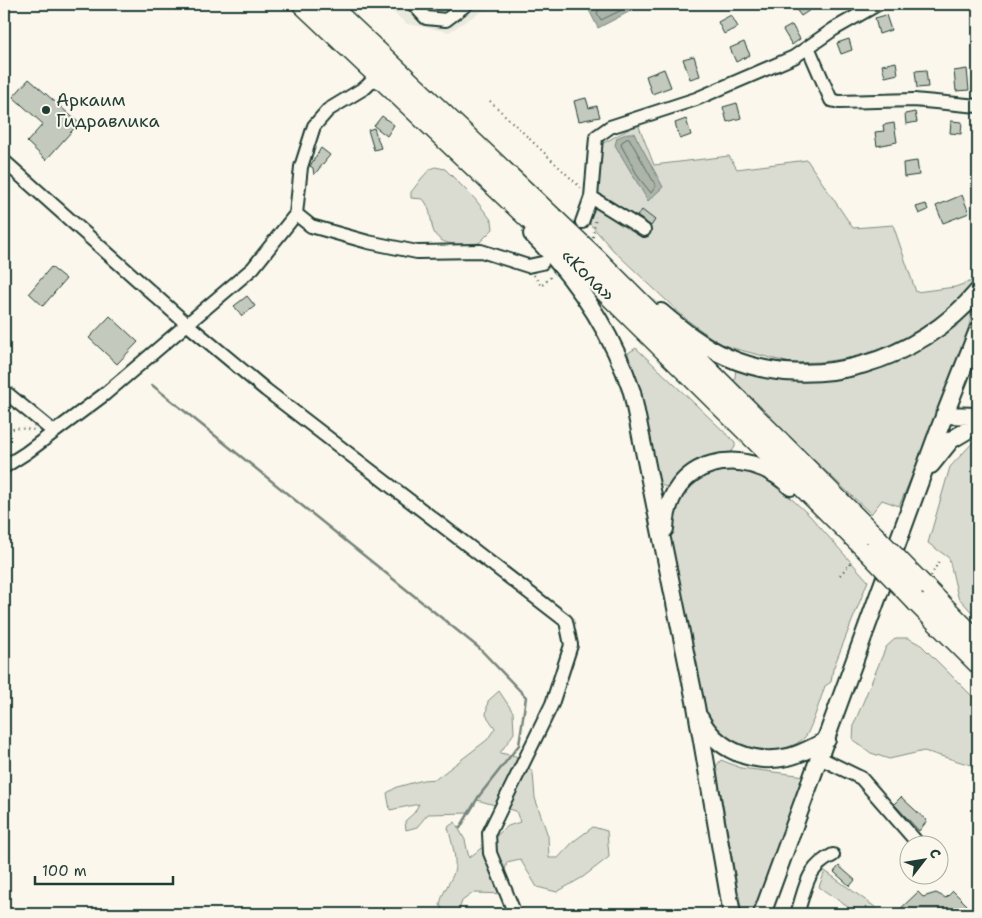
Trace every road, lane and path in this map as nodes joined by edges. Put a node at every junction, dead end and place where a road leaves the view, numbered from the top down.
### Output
1 (302, 4) edge
2 (328, 4) edge
3 (412, 4) edge
4 (467, 4) edge
5 (878, 4) edge
6 (808, 46) junction
7 (378, 75) junction
8 (490, 101) dead end
9 (978, 106) edge
10 (4, 161) edge
11 (484, 174) junction
12 (595, 199) junction
13 (296, 214) junction
14 (582, 222) dead end
15 (644, 230) dead end
16 (593, 239) dead end
17 (599, 261) junction
18 (542, 263) dead end
19 (528, 266) junction
20 (552, 276) dead end
21 (978, 291) edge
22 (188, 325) junction
23 (978, 330) edge
24 (4, 391) edge
25 (944, 415) junction
26 (978, 416) edge
27 (978, 424) edge
28 (54, 432) junction
29 (4, 434) edge
30 (4, 467) edge
31 (922, 477) junction
32 (665, 548) junction
33 (865, 549) junction
34 (940, 559) dead end
35 (840, 574) dead end
36 (926, 582) junction
37 (975, 636) edge
38 (978, 664) edge
39 (696, 706) junction
40 (827, 740) junction
41 (820, 758) junction
42 (912, 836) edge
43 (833, 855) dead end
44 (515, 914) edge
45 (732, 914) edge
46 (762, 914) edge
47 (797, 914) edge

1 - 7 highway, «Кола»
2 - 17 highway, «Кола»
3 - 4 street
5 - 6 street
6 - 9 street
6 - 12 street
7 - 11 highway, «Кола»
7 - 13 street
8 - 12 path
10 - 22 street
11 - 32 main road
11 - 33 highway, «Кола»
12 - 14 street
12 - 15 street
12 - 16 path
13 - 19 street
13 - 22 street
17 - 21 main road
17 - 33 highway, «Кола»
18 - 19 street
19 - 20 path
22 - 28 street
22 - 44 street
23 - 25 main road
24 - 28 street
25 - 26 main road
25 - 31 main road
27 - 31 main road
28 - 29 path
28 - 30 street
31 - 40 main road
32 - 33 main road
32 - 39 main road
33 - 35 path
33 - 36 highway, bridge
33 - 38 highway, bridge
34 - 36 path
36 - 37 highway
39 - 40 main road
39 - 45 main road
40 - 41 main road
41 - 42 street
41 - 46 main road
43 - 47 street

